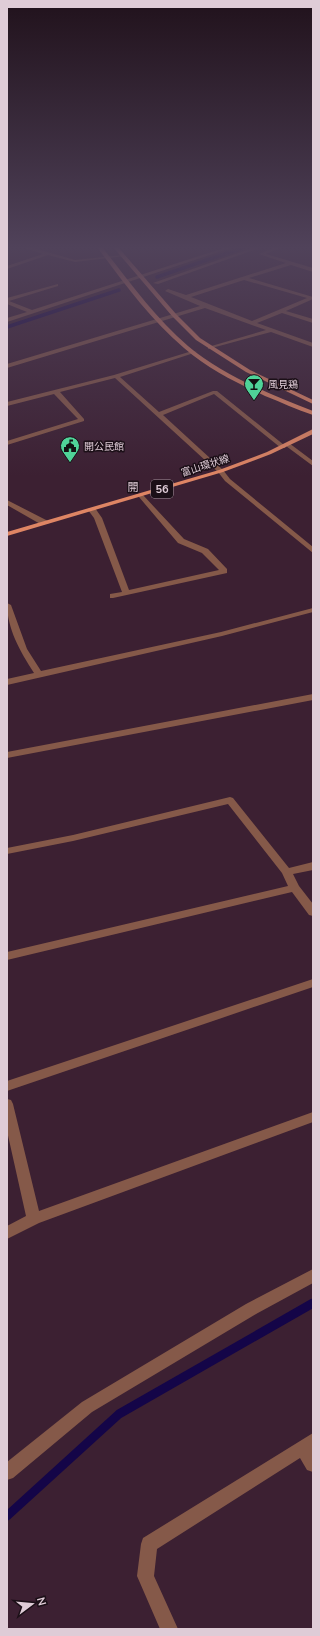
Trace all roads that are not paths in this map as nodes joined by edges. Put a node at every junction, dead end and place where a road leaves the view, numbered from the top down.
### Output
1 (148, 323) edge
2 (162, 323) edge
3 (182, 323) edge
4 (253, 323) edge
5 (271, 330) junction
6 (312, 345) edge
7 (210, 348) junction
8 (194, 352) junction
9 (7, 366) edge
10 (116, 376) junction
11 (55, 391) junction
12 (313, 402) edge
13 (7, 404) edge
14 (313, 413) edge
15 (159, 414) junction
16 (313, 431) edge
17 (7, 443) edge
18 (285, 445) junction
19 (313, 464) edge
20 (221, 471) junction
21 (141, 496) junction
22 (7, 502) edge
23 (92, 510) junction
24 (44, 523) junction
25 (7, 534) edge
26 (309, 544) edge
27 (313, 551) edge
28 (126, 593) junction
29 (113, 596) dead end
30 (7, 605) edge
31 (313, 610) edge
32 (39, 674) junction
33 (7, 682) edge
34 (313, 697) edge
35 (7, 755) edge
36 (7, 851) edge
37 (313, 866) edge
38 (287, 872) junction
39 (294, 888) junction
40 (313, 912) edge
41 (7, 956) edge
42 (313, 983) edge
43 (7, 1086) edge
44 (7, 1104) edge
45 (313, 1117) edge
46 (34, 1218) junction
47 (7, 1233) edge
48 (313, 1276) edge
49 (308, 1445) edge
50 (313, 1464) edge
51 (7, 1472) edge
52 (169, 1629) edge

1 - 9 street
2 - 8 main road
3 - 7 main road
4 - 5 street
5 - 6 street
5 - 7 street
7 - 12 main road
8 - 10 street
8 - 14 main road
10 - 11 street
10 - 15 street
11 - 13 street
11 - 17 street
15 - 18 street
15 - 20 street
16 - 18 main road, 富山環状線 / 56
18 - 19 street
18 - 20 main road, 富山環状線 / 56
20 - 21 main road, 富山環状線 / 56
20 - 26 street
21 - 23 main road, 富山環状線 / 56
21 - 28 street
22 - 24 street
23 - 24 main road, 富山環状線 / 56
23 - 28 street
24 - 25 main road, 富山環状線 / 56
26 - 27 street
28 - 29 street
30 - 32 street
31 - 32 street
32 - 33 street
34 - 35 street
36 - 38 street
37 - 38 street
38 - 39 street
39 - 40 street
39 - 41 street
42 - 43 street
44 - 46 street
45 - 46 street
46 - 47 street
48 - 51 street
49 - 50 street
49 - 52 street

